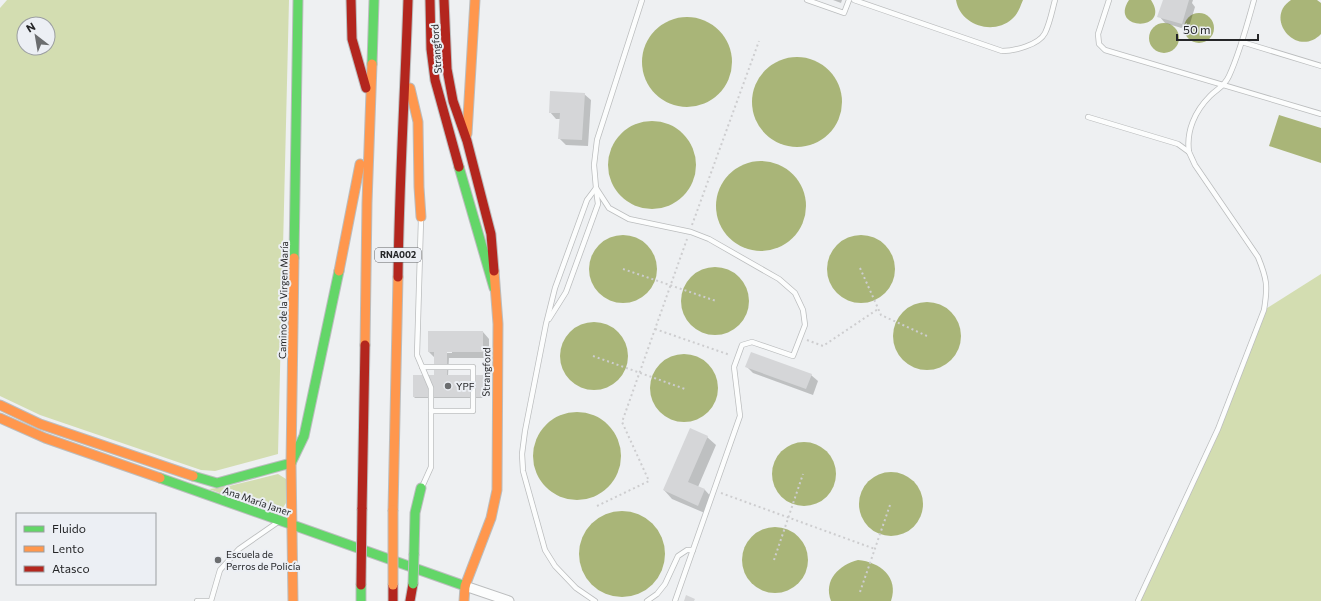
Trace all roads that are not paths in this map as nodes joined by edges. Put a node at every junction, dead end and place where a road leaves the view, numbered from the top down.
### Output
1 (298, 0) edge
2 (351, 0) edge
3 (374, 0) edge
4 (408, 0) edge
5 (430, 0) edge
6 (444, 0) edge
7 (475, 0) edge
8 (642, 0) edge
9 (807, 0) edge
10 (849, 0) edge
11 (854, 0) edge
12 (1055, 0) edge
13 (1109, 0) edge
14 (1254, 0) edge
15 (1242, 42) junction
16 (1321, 66) edge
17 (406, 73) junction
18 (1224, 85) junction
19 (370, 102) junction
20 (1321, 114) edge
21 (370, 117) junction
22 (1088, 117) dead end
23 (466, 141) junction
24 (1189, 152) junction
25 (596, 188) junction
26 (421, 217) joint
27 (494, 288) junction
28 (546, 324) junction
29 (422, 367) junction
30 (0, 404) edge
31 (9, 410) junction
32 (431, 411) junction
33 (2, 419) edge
34 (291, 463) junction
35 (421, 488) joint
36 (280, 521) junction
37 (292, 525) junction
38 (693, 550) junction
39 (465, 586) junction
40 (197, 601) edge
41 (209, 601) edge
42 (293, 601) edge
43 (361, 601) edge
44 (393, 601) edge
45 (410, 601) edge
46 (464, 601) edge
47 (509, 601) edge
48 (595, 601) edge
49 (647, 601) edge
50 (675, 601) edge
51 (1138, 601) edge

1 - 34 main road, Camino de la Virgen María
2 - 19 main road
3 - 19 main road, RNA002
4 - 17 main road, RNA002
5 - 27 main road
6 - 23 main road, Strangford
7 - 23 main road, Strangford
8 - 25 lane
9 - 10 lane
11 - 12 lane
13 - 18 lane
14 - 15 lane
15 - 16 lane
15 - 18 lane
17 - 26 main road
17 - 44 main road, RNA002, bridge
18 - 20 lane
18 - 24 lane
19 - 21 main road, RNA002
21 - 34 main road
21 - 43 main road, RNA002, bridge
22 - 24 lane
23 - 27 main road, Strangford
24 - 51 lane
25 - 28 lane
25 - 28 lane
25 - 38 lane
26 - 29 lane
27 - 39 main road, Strangford
28 - 48 lane
29 - 32 lane
29 - 32 lane
30 - 31 main road, Ana María Janer
31 - 33 main road
31 - 34 main road, Ana María Janer
32 - 35 lane
33 - 36 main road, Ana María Janer
34 - 37 main road, Camino de la Virgen María
35 - 45 main road, bridge
36 - 37 main road, Ana María Janer
36 - 41 lane
37 - 39 main road, Ana María Janer
37 - 42 main road, Camino de la Virgen María
38 - 49 lane
38 - 50 lane
39 - 46 main road, Strangford
39 - 47 street, Ana María Janer
40 - 41 lane

